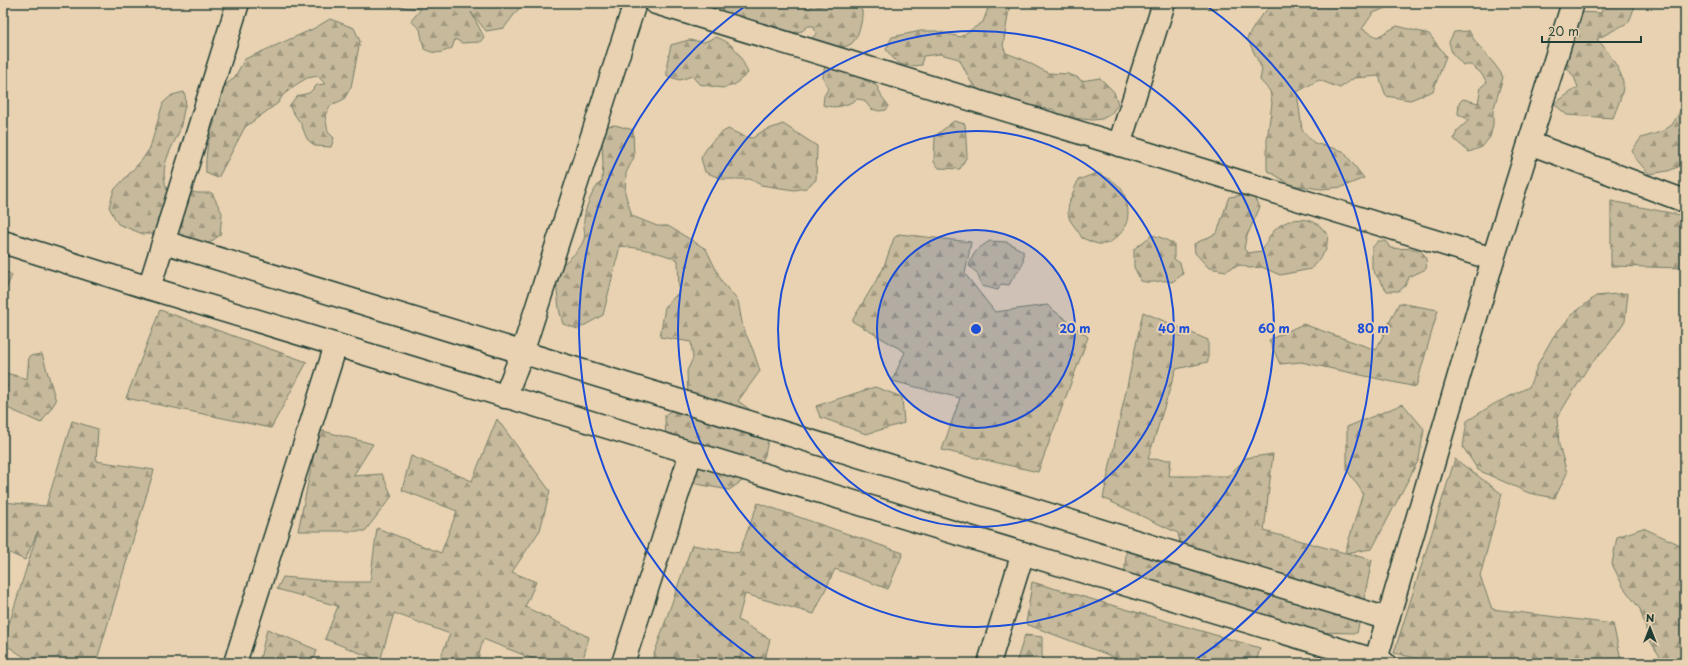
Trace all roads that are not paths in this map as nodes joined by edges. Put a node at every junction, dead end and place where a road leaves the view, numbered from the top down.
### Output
1 (238, 3) edge
2 (635, 3) edge
3 (656, 3) edge
4 (1164, 3) edge
5 (1573, 3) edge
6 (1529, 143) junction
7 (1119, 144) junction
8 (1685, 201) edge
9 (3, 242) edge
10 (164, 242) junction
11 (1493, 259) junction
12 (149, 288) junction
13 (336, 345) junction
14 (522, 353) junction
15 (505, 397) junction
16 (691, 453) junction
17 (1023, 553) junction
18 (1388, 619) junction
19 (1378, 662) edge
20 (235, 663) edge
21 (623, 663) edge
22 (989, 663) edge

1 - 10 street
2 - 14 street
3 - 7 street
4 - 7 street
5 - 6 street
6 - 8 street
6 - 11 street
7 - 11 street
9 - 12 street
10 - 12 street
10 - 14 street
11 - 18 street
12 - 13 street
13 - 15 street
13 - 20 street
14 - 15 street
14 - 18 street
15 - 16 street
16 - 17 street
16 - 21 street
17 - 19 street
17 - 22 street
18 - 19 street

